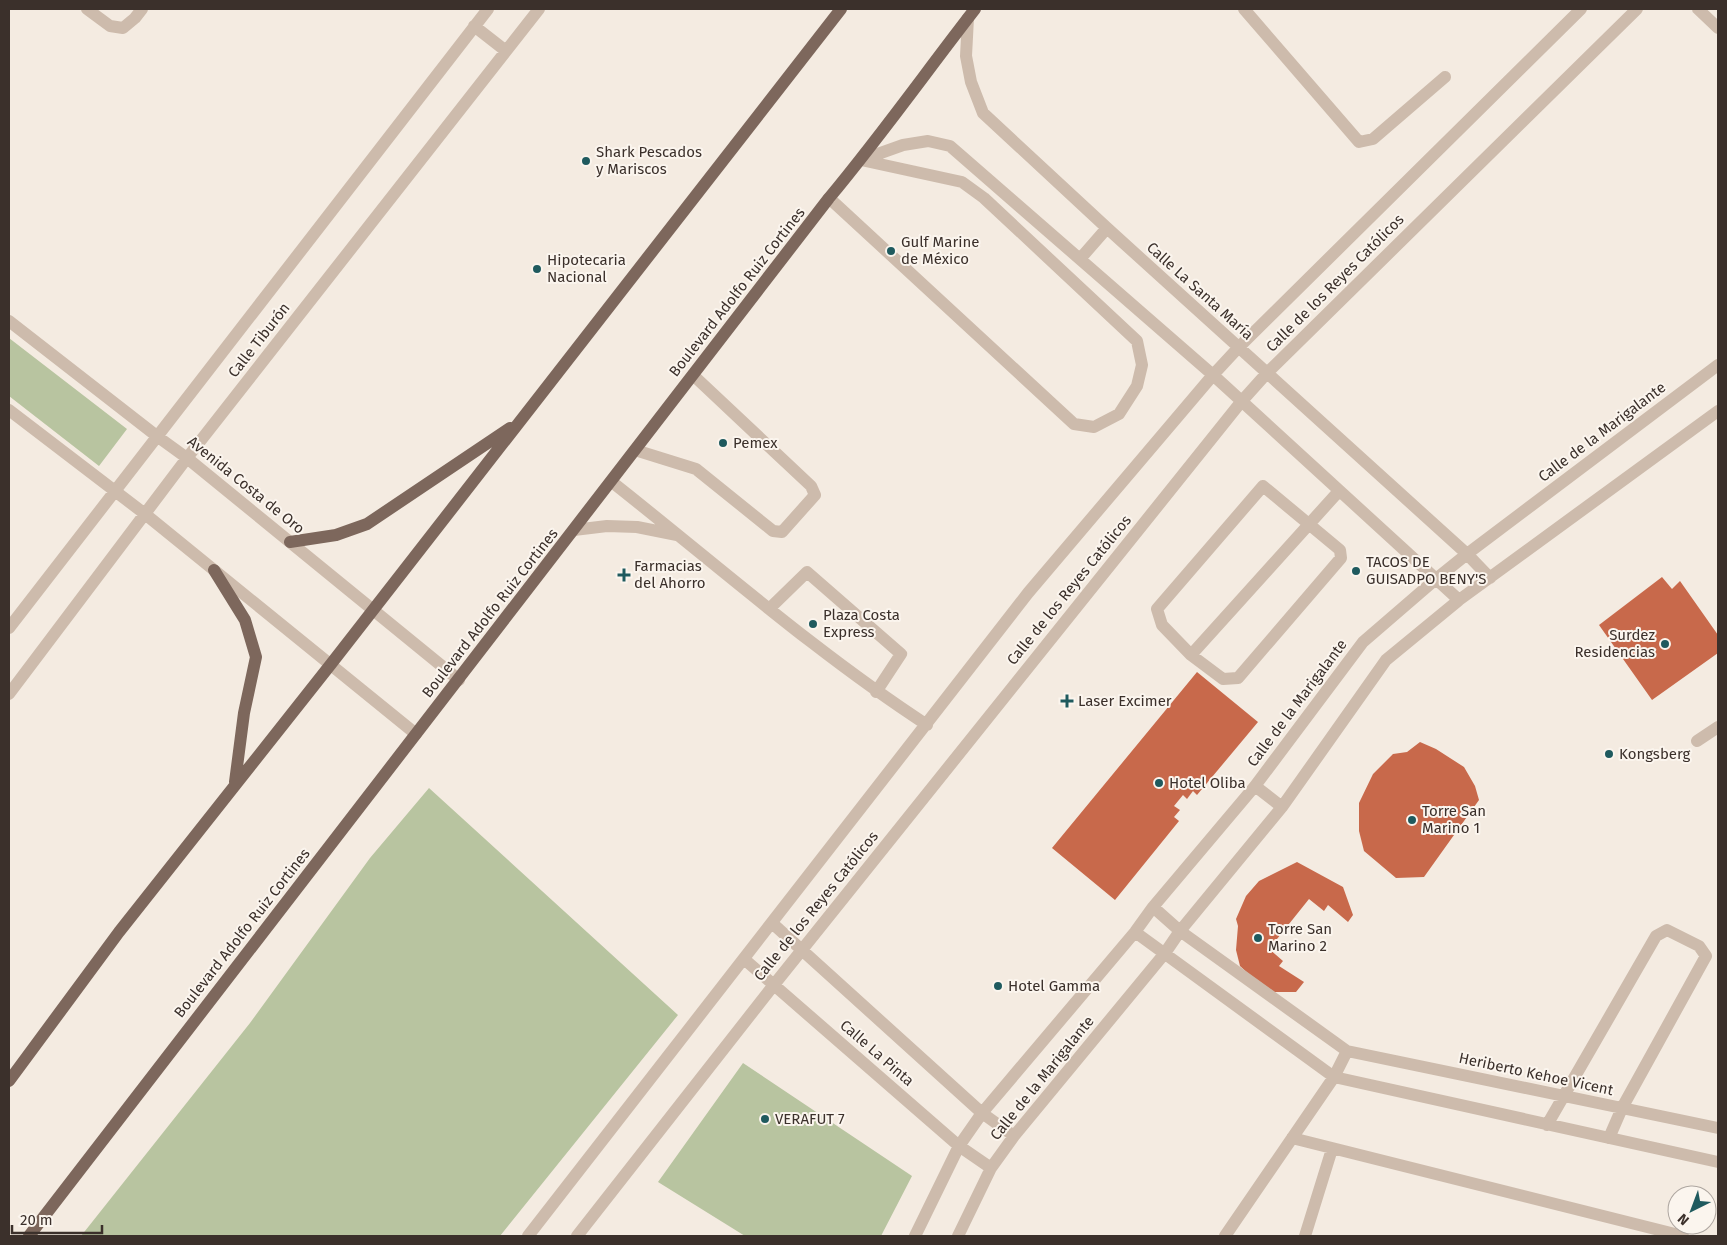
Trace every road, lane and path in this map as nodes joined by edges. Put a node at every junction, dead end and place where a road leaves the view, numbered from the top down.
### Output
1 (87, 9) edge
2 (142, 9) edge
3 (488, 9) edge
4 (539, 9) edge
5 (841, 9) edge
6 (1244, 9) edge
7 (1581, 9) edge
8 (1637, 9) edge
9 (1698, 9) edge
10 (971, 13) edge
11 (474, 26) junction
12 (1718, 28) edge
13 (506, 51) junction
14 (1444, 77) dead end
15 (861, 160) junction
16 (830, 198) junction
17 (1107, 228) junction
18 (1080, 258) junction
19 (9, 321) edge
20 (1238, 348) junction
21 (1718, 365) edge
22 (1267, 373) junction
23 (693, 375) junction
24 (1213, 375) junction
25 (1241, 402) junction
26 (9, 410) edge
27 (1718, 411) edge
28 (518, 423) junction
29 (158, 437) junction
30 (635, 450) junction
31 (187, 458) junction
32 (612, 482) junction
33 (114, 491) junction
34 (1339, 491) junction
35 (144, 514) junction
36 (1309, 526) junction
37 (574, 530) junction
38 (680, 536) junction
39 (290, 542) junction
40 (1467, 554) junction
41 (214, 570) junction
42 (1490, 578) junction
43 (1436, 579) junction
44 (1459, 600) junction
45 (373, 609) junction
46 (769, 609) junction
47 (9, 628) edge
48 (1191, 655) junction
49 (331, 664) junction
50 (459, 680) junction
51 (876, 692) junction
52 (9, 694) edge
53 (927, 725) junction
54 (1718, 726) edge
55 (416, 734) junction
56 (1697, 741) dead end
57 (235, 784) junction
58 (1254, 786) junction
59 (1282, 807) junction
60 (1153, 907) junction
61 (772, 923) junction
62 (1180, 931) junction
63 (1135, 932) junction
64 (802, 951) junction
65 (1165, 953) junction
66 (744, 959) junction
67 (774, 986) junction
68 (1348, 1052) junction
69 (1334, 1077) junction
70 (9, 1081) edge
71 (1562, 1096) junction
72 (1622, 1108) junction
73 (982, 1112) junction
74 (1547, 1125) junction
75 (1718, 1128) edge
76 (1014, 1136) junction
77 (1292, 1138) junction
78 (1609, 1138) junction
79 (958, 1146) junction
80 (1332, 1149) junction
81 (1718, 1162) edge
82 (991, 1168) junction
83 (29, 1236) edge
84 (528, 1236) edge
85 (577, 1236) edge
86 (915, 1236) edge
87 (958, 1236) edge
88 (1225, 1236) edge
89 (1305, 1236) edge
90 (1683, 1236) edge

1 - 2 street
3 - 11 street, Calle Tiburón
4 - 13 street, Calle Tiburón
5 - 28 main road
6 - 14 street
7 - 20 street, Calle de los Reyes Católicos
8 - 22 street, Calle de los Reyes Católicos
9 - 12 street
10 - 15 main road, Boulevard Adolfo Ruiz Cortines
10 - 17 street, Calle La Santa María
11 - 13 street
11 - 29 street, Calle Tiburón
13 - 31 street, Calle Tiburón
15 - 16 main road, Boulevard Adolfo Ruiz Cortines
15 - 16 street
15 - 18 street
16 - 23 main road, Boulevard Adolfo Ruiz Cortines
17 - 18 street
17 - 20 street, Calle La Santa María
18 - 24 street
19 - 29 street, Avenida Costa de Oro
20 - 22 street, Calle La Santa María
20 - 24 street, Calle de los Reyes Católicos
21 - 40 street, Calle de la Marigalante
22 - 25 street, Calle de los Reyes Católicos
22 - 40 street, Calle La Santa María
23 - 30 main road, Boulevard Adolfo Ruiz Cortines
23 - 30 street
24 - 25 street
24 - 53 street, Calle de los Reyes Católicos
25 - 34 street
25 - 64 street, Calle de los Reyes Católicos
26 - 33 street
27 - 42 street, Calle de la Marigalante
28 - 39 main road
28 - 45 main road
29 - 31 street, Avenida Costa de Oro
29 - 33 street, Calle Tiburón
30 - 32 main road, Boulevard Adolfo Ruiz Cortines
31 - 35 street, Calle Tiburón
31 - 39 street, Avenida Costa de Oro
32 - 37 main road, Boulevard Adolfo Ruiz Cortines
32 - 38 street
33 - 35 street
33 - 47 street, Calle Tiburón
34 - 36 street
34 - 43 street
35 - 41 street
35 - 52 street, Calle Tiburón
36 - 48 street
36 - 48 street
36 - 48 street
37 - 38 street
37 - 50 main road, Boulevard Adolfo Ruiz Cortines
38 - 46 street
39 - 45 street, Avenida Costa de Oro
40 - 42 street, Calle La Santa María
40 - 43 street, Calle de la Marigalante
41 - 49 street
41 - 57 main road
42 - 44 street, Calle de la Marigalante
43 - 44 street
43 - 58 street, Calle de la Marigalante
44 - 59 street, Calle de la Marigalante
45 - 49 main road
45 - 50 street, Avenida Costa de Oro
46 - 51 street
46 - 51 street
49 - 55 street
49 - 57 main road
50 - 55 main road, Boulevard Adolfo Ruiz Cortines
51 - 53 street
53 - 61 street, Calle de los Reyes Católicos
54 - 56 street
55 - 83 main road, Boulevard Adolfo Ruiz Cortines
57 - 70 main road
58 - 59 street
58 - 60 street, Calle de la Marigalante
59 - 62 street, Calle de la Marigalante
60 - 62 street
60 - 63 street, Calle de la Marigalante
61 - 64 street, Calle La Pinta
61 - 66 street, Calle de los Reyes Católicos
62 - 65 street, Calle de la Marigalante
62 - 68 street
63 - 65 street
63 - 73 street, Calle de la Marigalante
64 - 67 street, Calle de los Reyes Católicos
64 - 73 street, Calle La Pinta
65 - 69 street
65 - 76 street, Calle de la Marigalante
66 - 67 street, Calle La Pinta
66 - 84 street, Calle de los Reyes Católicos
67 - 79 street, Calle La Pinta
67 - 85 street, Calle de los Reyes Católicos
68 - 69 street
68 - 71 street, Heriberto Kehoe Vicent
69 - 74 street
69 - 77 street
71 - 72 street, Heriberto Kehoe Vicent
71 - 72 street
71 - 74 street
72 - 75 street, Heriberto Kehoe Vicent
72 - 78 street
73 - 76 street, Calle La Pinta
73 - 79 street, Calle de la Marigalante
74 - 78 street
76 - 82 street, Calle de la Marigalante
77 - 80 street
77 - 88 street
78 - 81 street
79 - 82 street, Calle La Pinta
79 - 86 street, Calle de la Marigalante
80 - 89 street
80 - 90 street
82 - 87 street, Calle de la Marigalante

